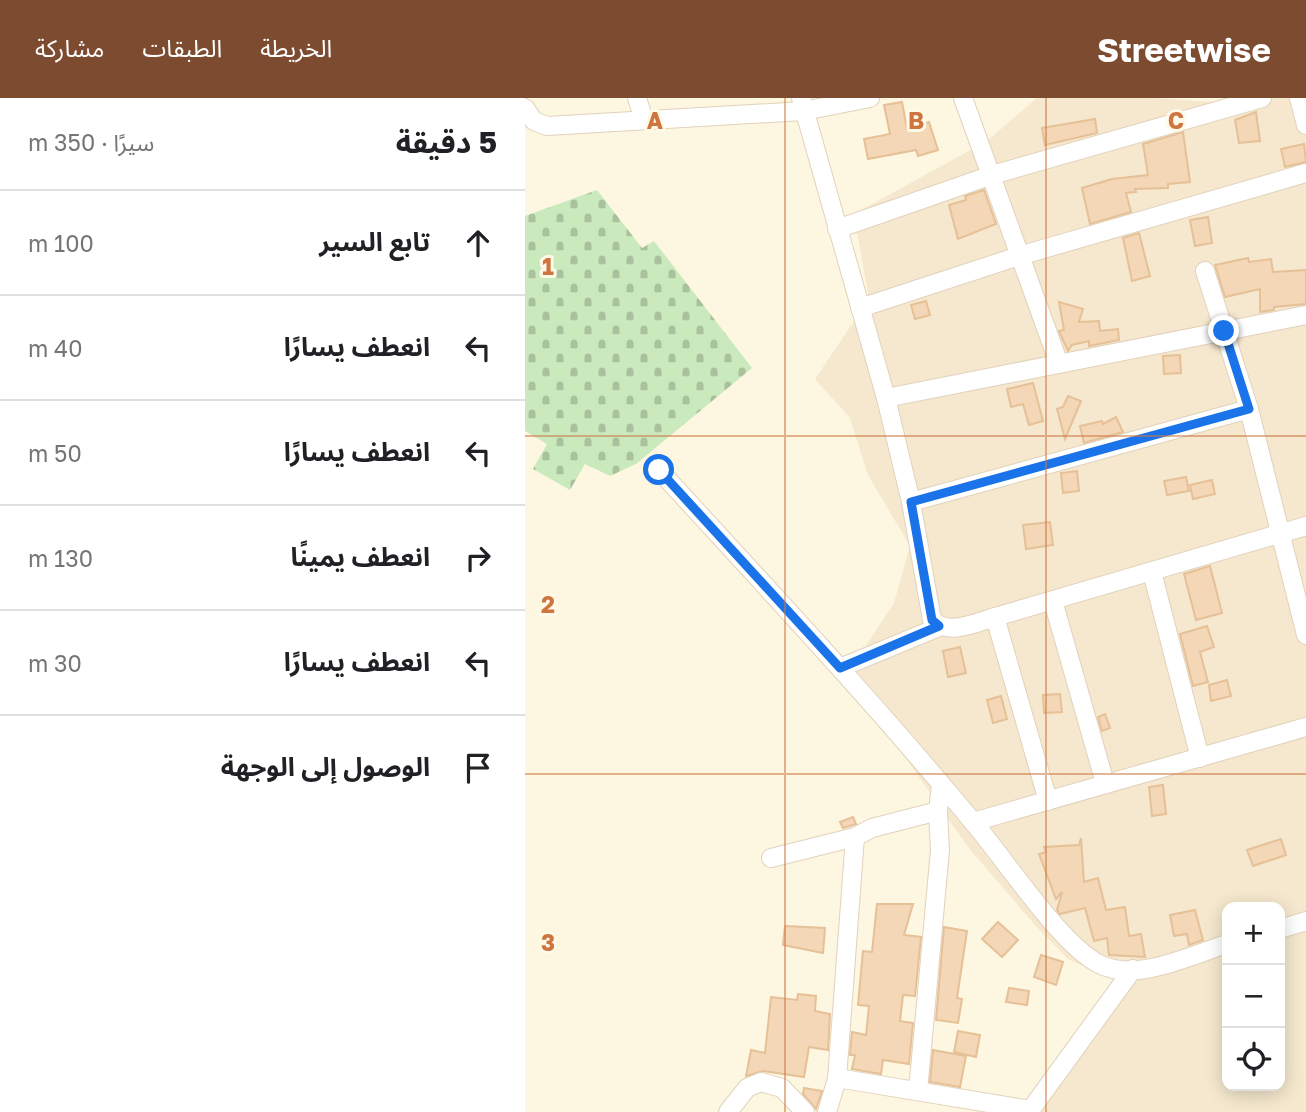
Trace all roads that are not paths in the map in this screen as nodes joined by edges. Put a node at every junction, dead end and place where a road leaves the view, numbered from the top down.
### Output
1 (637, 98) edge
2 (705, 98) edge
3 (870, 98) edge
4 (963, 98) edge
5 (1262, 98) edge
6 (1302, 102) edge
7 (802, 104) edge
8 (525, 108) edge
9 (712, 116) junction
10 (644, 120) junction
11 (1306, 125) edge
12 (1306, 173) edge
13 (992, 175) junction
14 (838, 229) junction
15 (1019, 256) junction
16 (1205, 271) dead end
17 (860, 308) junction
18 (1306, 315) edge
19 (1224, 331) junction
20 (1059, 364) junction
21 (886, 398) junction
22 (1249, 409) junction
23 (659, 470) dead end
24 (911, 502) junction
25 (1306, 526) edge
26 (1282, 534) junction
27 (1152, 572) junction
28 (1053, 601) junction
29 (995, 617) junction
30 (939, 626) junction
31 (1306, 635) edge
32 (840, 668) junction
33 (1306, 727) edge
34 (1201, 758) junction
35 (1105, 783) junction
36 (941, 785) junction
37 (1048, 801) junction
38 (938, 811) junction
39 (973, 822) junction
40 (855, 837) junction
41 (771, 858) dead end
42 (1306, 921) edge
43 (1285, 927) edge
44 (1222, 946) edge
45 (1133, 969) junction
46 (837, 1079) junction
47 (918, 1091) junction
48 (1030, 1111) edge
49 (728, 1112) edge
50 (805, 1112) edge
51 (827, 1112) edge

1 - 10 street
2 - 9 street
3 - 7 street
4 - 13 street
5 - 13 street
6 - 11 street
7 - 9 street
7 - 14 street
8 - 10 street
9 - 10 street
12 - 15 street
13 - 14 street
13 - 15 street
14 - 17 street
15 - 17 street
15 - 20 street
16 - 19 street
17 - 21 street
18 - 19 street
19 - 20 street
19 - 22 street
20 - 21 street
21 - 24 street
22 - 24 street
22 - 26 street
23 - 32 street
24 - 30 street
25 - 26 street
26 - 27 street
26 - 31 street
27 - 28 street
27 - 34 street
28 - 29 street
28 - 35 street
29 - 30 street
29 - 37 street
30 - 32 street
32 - 36 street
33 - 34 street
34 - 35 street
35 - 37 street
36 - 38 street
36 - 39 street
37 - 39 street
38 - 40 street
38 - 47 street
39 - 45 street
40 - 41 street
40 - 46 street
42 - 43 street
44 - 45 street
45 - 48 street
46 - 47 street
46 - 51 street
47 - 48 street
49 - 50 street

